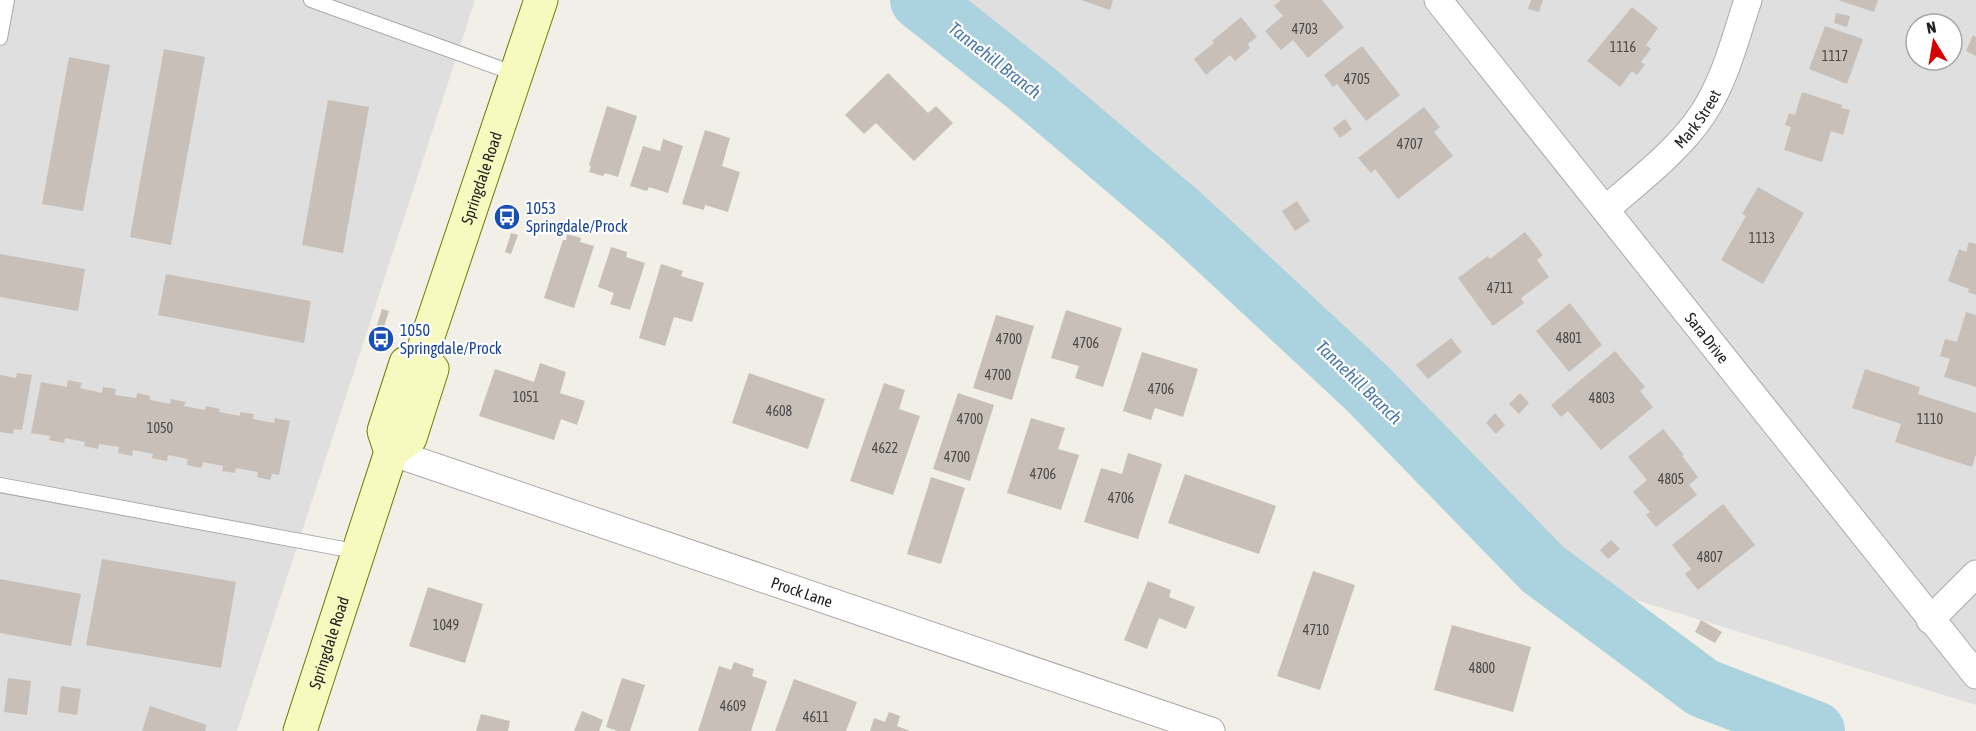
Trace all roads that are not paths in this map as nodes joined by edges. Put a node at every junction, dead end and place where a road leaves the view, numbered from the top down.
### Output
1 (7, 0) edge
2 (311, 0) edge
3 (541, 0) edge
4 (1438, 0) edge
5 (1748, 0) edge
6 (0, 38) edge
7 (516, 74) junction
8 (1606, 209) junction
9 (391, 452) junction
10 (0, 484) edge
11 (360, 552) junction
12 (1976, 574) edge
13 (1930, 620) junction
14 (1976, 675) edge
15 (300, 731) edge
16 (1211, 731) edge

1 - 6 lane
2 - 7 lane
3 - 7 main road, Springdale Road
4 - 8 street, Sara Drive
5 - 8 street, Mark Street
7 - 9 main road, Springdale Road
8 - 13 street, Sara Drive
9 - 11 main road, Springdale Road
9 - 16 street, Prock Lane
10 - 11 lane
11 - 15 main road, Springdale Road
12 - 13 street
13 - 14 street, Sara Drive

